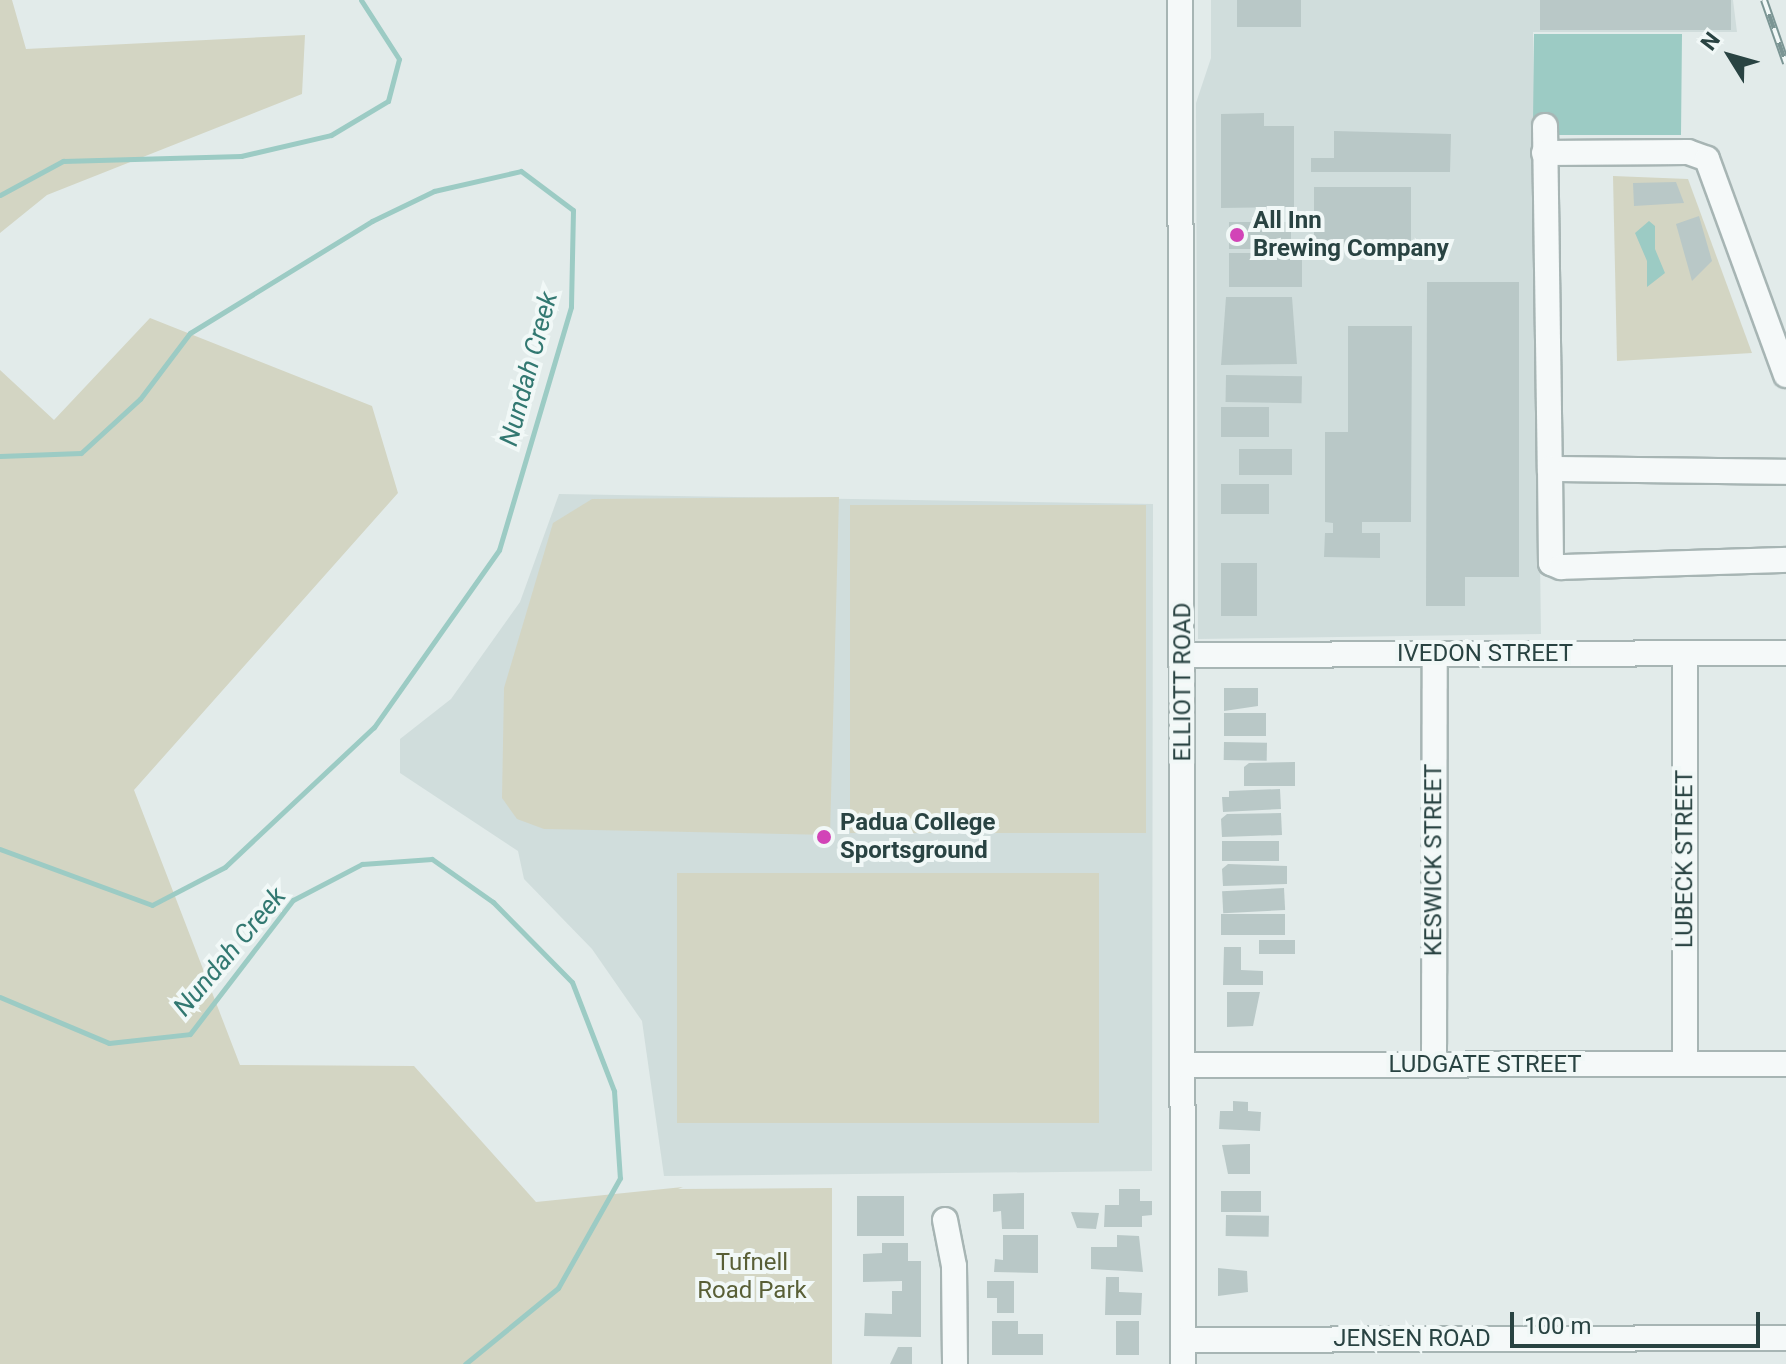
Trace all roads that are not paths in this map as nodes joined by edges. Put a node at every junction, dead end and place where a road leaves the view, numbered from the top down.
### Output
1 (1180, 0) edge
2 (1545, 126) dead end
3 (1544, 153) junction
4 (1786, 375) edge
5 (1550, 469) junction
6 (1786, 472) edge
7 (1786, 560) edge
8 (1786, 653) edge
9 (1435, 654) junction
10 (1685, 654) junction
11 (1183, 655) junction
12 (1685, 1064) junction
13 (1786, 1064) edge
14 (1183, 1065) junction
15 (1434, 1065) junction
16 (945, 1220) dead end
17 (1786, 1338) edge
18 (1183, 1352) edge
19 (955, 1364) edge

1 - 11 street, ELLIOTT ROAD
2 - 3 street
3 - 4 street
3 - 5 street
5 - 6 street
5 - 7 street
8 - 10 street, IVEDON STREET
9 - 10 street, IVEDON STREET
9 - 11 street, IVEDON STREET
9 - 15 street, KESWICK STREET
10 - 12 street, LUBECK STREET
11 - 14 street, ELLIOTT ROAD
12 - 13 street, LUDGATE STREET
12 - 15 street, LUDGATE STREET
14 - 15 street, LUDGATE STREET
14 - 18 street, ELLIOTT ROAD
16 - 19 street
17 - 18 street, JENSEN ROAD

